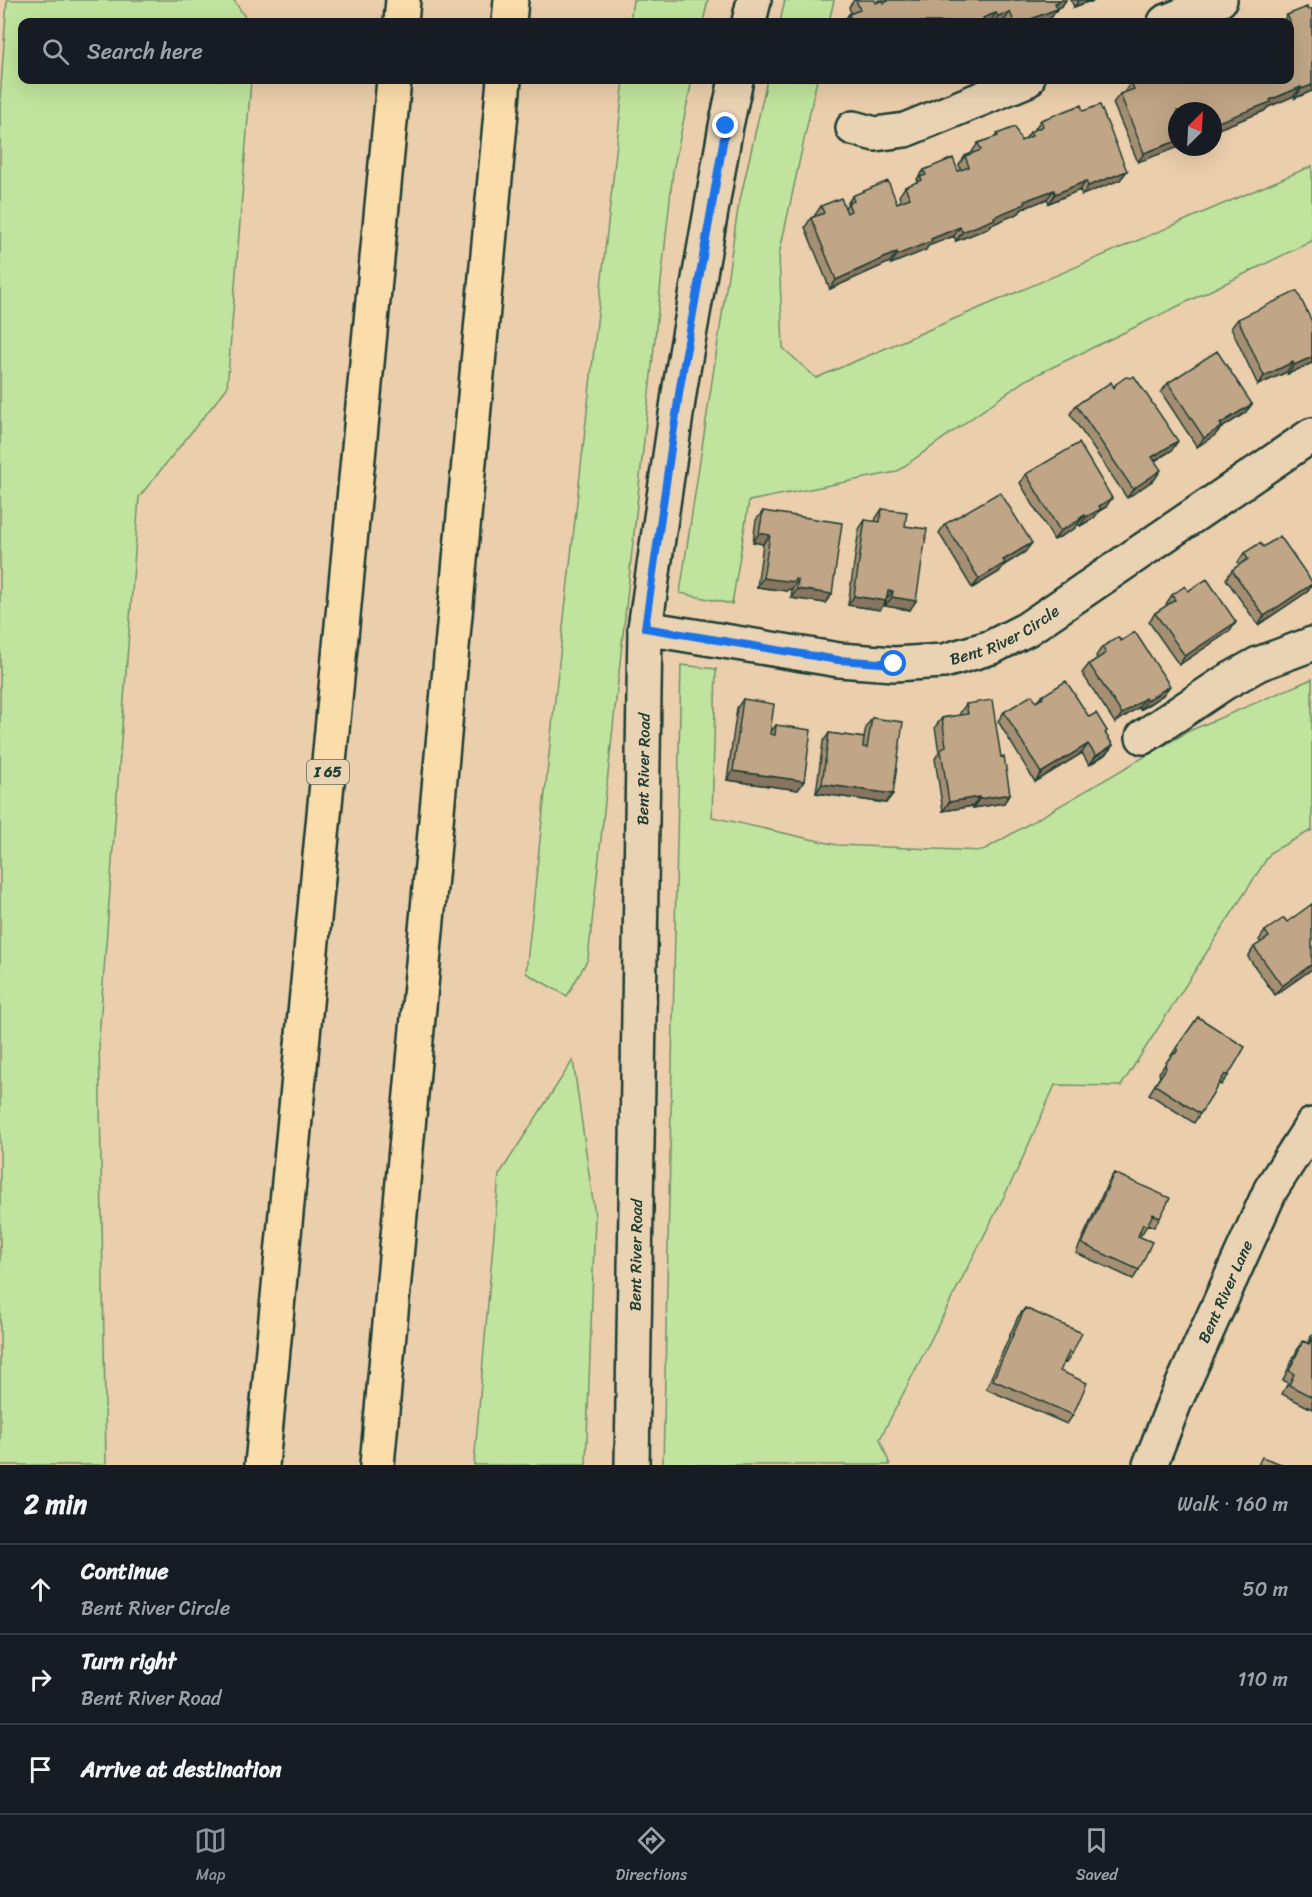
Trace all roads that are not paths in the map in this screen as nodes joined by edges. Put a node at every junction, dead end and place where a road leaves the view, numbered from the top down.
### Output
1 (403, 0) edge
2 (511, 0) edge
3 (754, 0) edge
4 (1220, 0) edge
5 (401, 18) edge
6 (509, 18) edge
7 (750, 18) edge
8 (1175, 18) edge
9 (394, 84) edge
10 (504, 84) edge
11 (735, 84) edge
12 (1017, 84) edge
13 (853, 128) dead end
14 (1312, 435) edge
15 (645, 628) junction
16 (1312, 644) edge
17 (1143, 737) dead end
18 (1312, 1125) edge
19 (262, 1465) edge
20 (377, 1465) edge
21 (632, 1465) edge
22 (1150, 1465) edge

1 - 5 highway
2 - 6 highway
3 - 7 street
4 - 8 street
9 - 19 highway, I 65
10 - 20 highway
11 - 15 street, Bent River Road
12 - 13 street
14 - 15 street, Bent River Circle
15 - 21 street, Bent River Road
16 - 17 street
18 - 22 street, Bent River Lane

